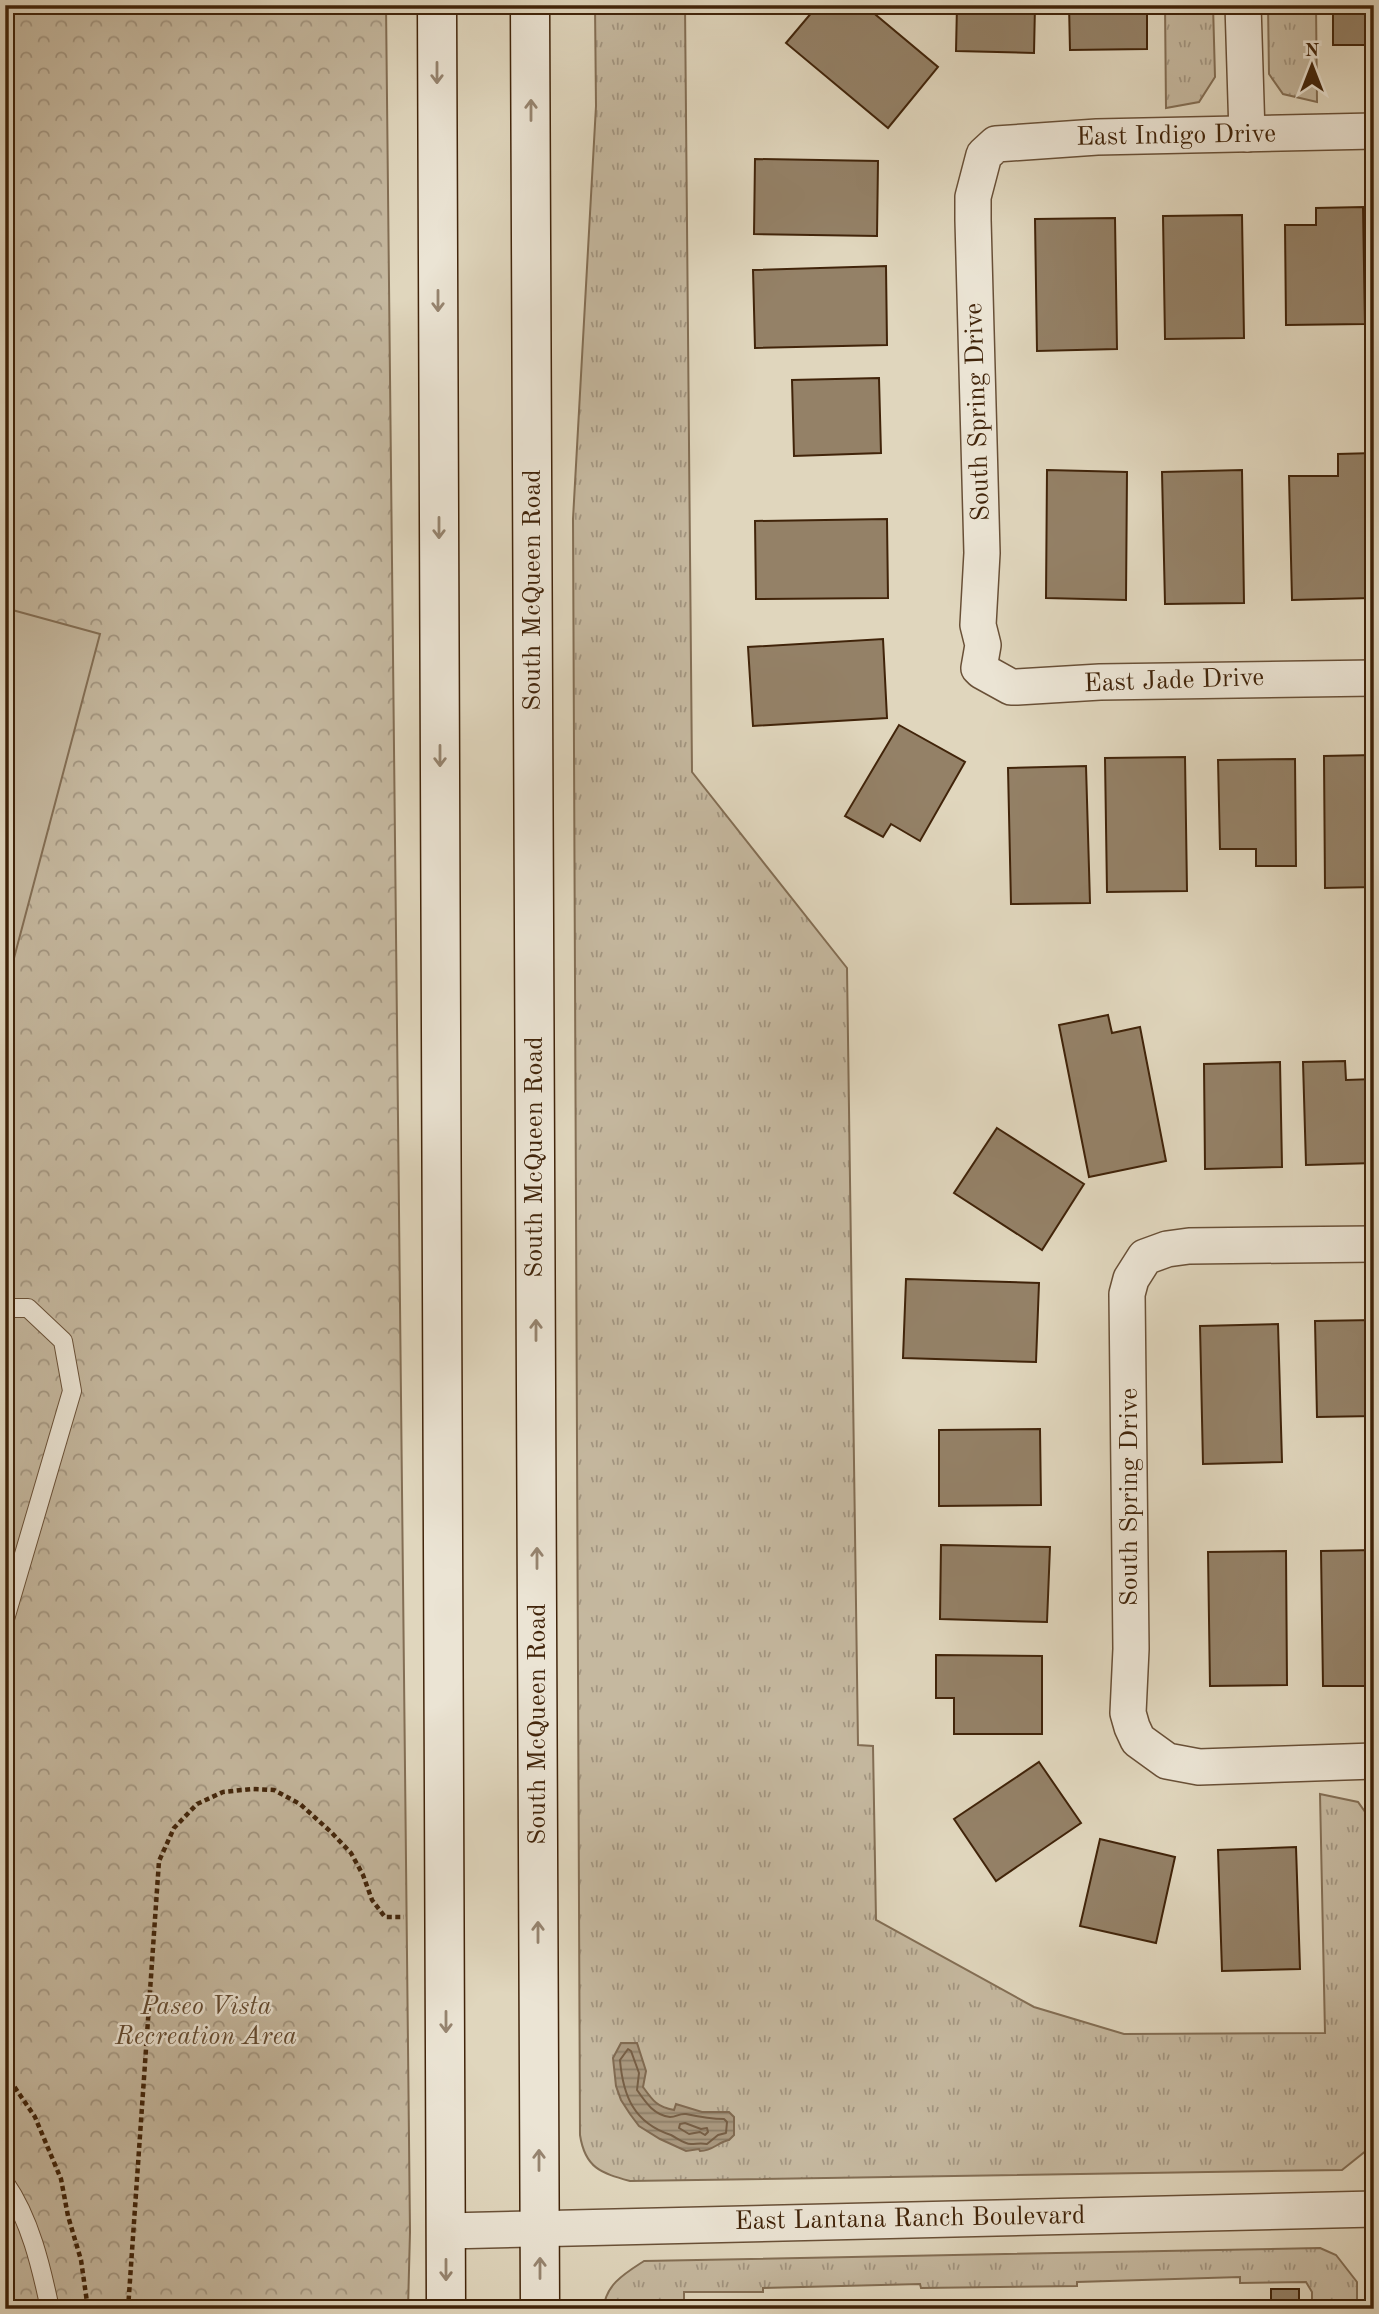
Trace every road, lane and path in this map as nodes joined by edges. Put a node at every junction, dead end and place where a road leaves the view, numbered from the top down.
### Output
1 (437, 5) edge
2 (530, 5) edge
3 (1243, 5) edge
4 (1374, 131) edge
5 (1247, 134) junction
6 (984, 155) joint
7 (979, 668) joint
8 (1374, 678) edge
9 (1374, 1244) edge
10 (5, 1308) edge
11 (5, 1619) edge
12 (1374, 1761) edge
13 (446, 1918) junction
14 (5, 2073) edge
15 (5, 2183) edge
16 (1374, 2208) edge
17 (540, 2228) junction
18 (446, 2231) junction
19 (50, 2309) edge
20 (88, 2309) edge
21 (128, 2309) edge
22 (446, 2309) edge
23 (540, 2309) edge

1 -> 13 main road
17 -> 2 main road, South McQueen Road
3 - 5 street
4 - 5 street, East Indigo Drive
5 - 6 street, East Indigo Drive
6 - 7 street, South Spring Drive
7 - 8 street, East Jade Drive
9 - 12 street, South Spring Drive
10 - 11 lane
13 -> 18 main road
13 - 21 path
14 - 20 path
15 - 19 lane
16 - 17 street, East Lantana Ranch Boulevard
17 - 18 street, East Lantana Ranch Boulevard
23 -> 17 main road, South McQueen Road
18 -> 22 main road

